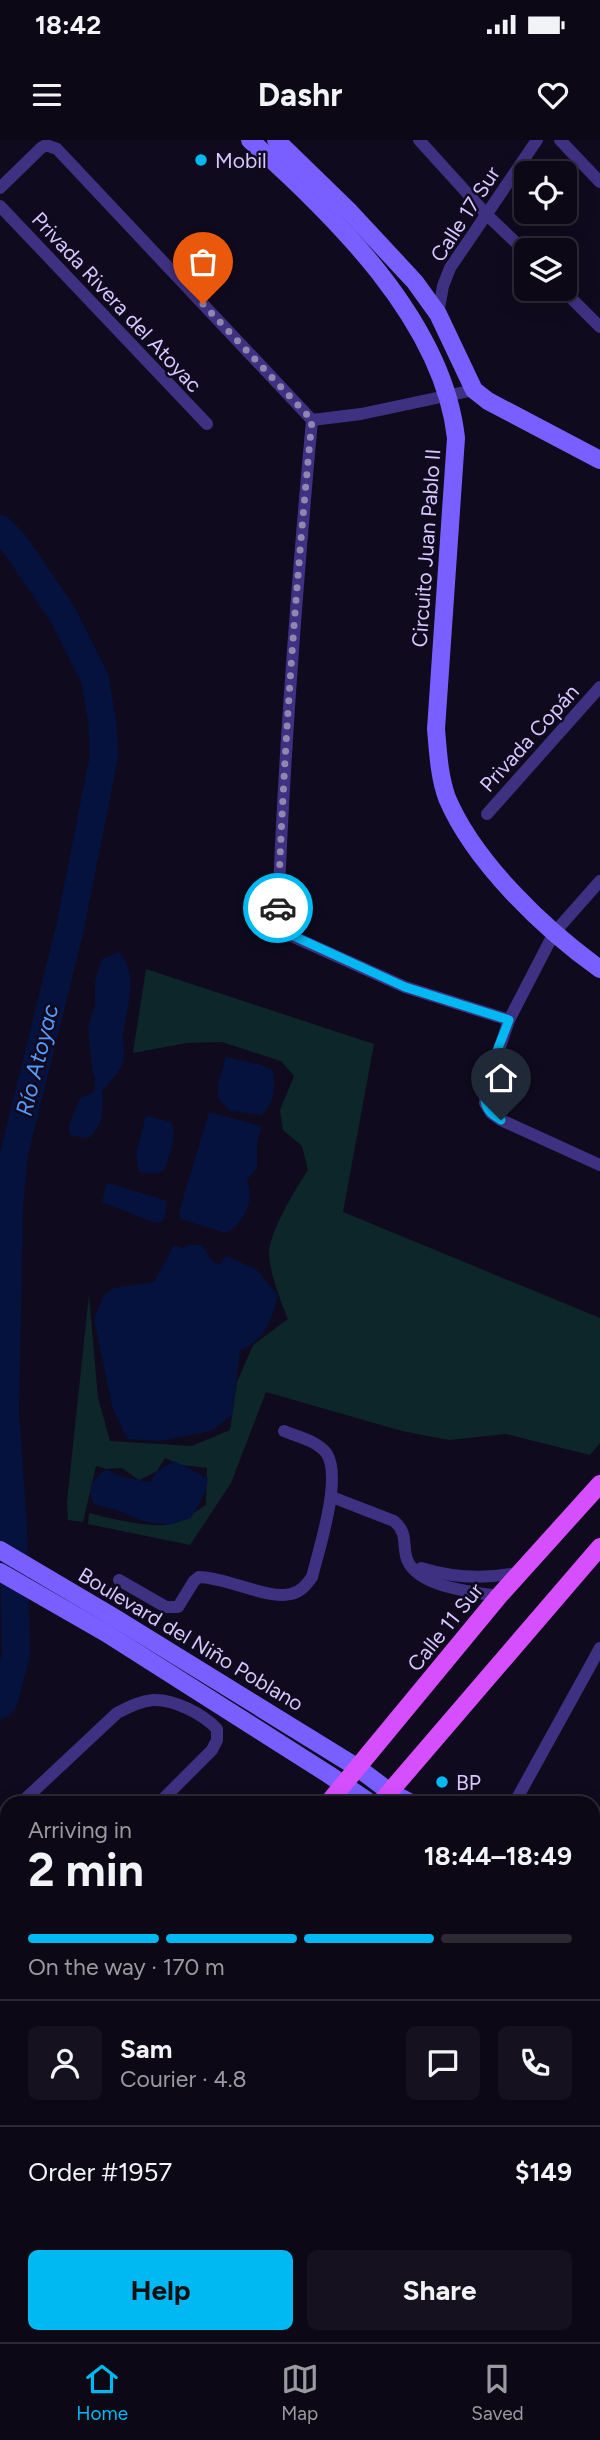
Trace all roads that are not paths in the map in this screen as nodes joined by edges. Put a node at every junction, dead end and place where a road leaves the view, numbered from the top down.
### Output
1 (250, 140) edge
2 (276, 140) edge
3 (419, 140) edge
4 (537, 140) edge
5 (560, 140) edge
6 (600, 182) edge
7 (0, 188) edge
8 (0, 206) edge
9 (488, 215) junction
10 (514, 240) edge
11 (574, 301) edge
12 (438, 314) junction
13 (600, 327) edge
14 (474, 390) junction
15 (448, 397) junction
16 (312, 420) junction
17 (207, 424) dead end
18 (600, 460) edge
19 (600, 687) edge
20 (487, 814) dead end
21 (600, 881) edge
22 (554, 933) junction
23 (600, 969) edge
24 (509, 1020) junction
25 (600, 1164) edge
26 (284, 1431) dead end
27 (600, 1484) edge
28 (332, 1497) junction
29 (0, 1550) edge
30 (598, 1553) edge
31 (409, 1564) junction
32 (0, 1572) edge
33 (520, 1572) junction
34 (119, 1580) dead end
35 (499, 1596) junction
36 (111, 1625) junction
37 (600, 1648) edge
38 (358, 1768) junction
39 (345, 1785) junction
40 (28, 1796) edge
41 (166, 1796) edge
42 (335, 1796) edge
43 (361, 1796) edge
44 (385, 1796) edge
45 (387, 1796) edge
46 (517, 1796) edge

1 - 15 main road, Circuito Juan Pablo II
2 - 12 main road
3 - 9 street
4 - 9 street, Calle 17 Sur
5 - 6 street
7 - 16 street
8 - 17 street, Privada Rivera del Atoyac
9 - 10 street
9 - 12 street, Calle 17 Sur
11 - 13 street
12 - 14 main road
14 - 15 street
14 - 18 main road
15 - 16 street
15 - 22 main road, Circuito Juan Pablo II
16 - 24 street
19 - 20 street, Privada Copán
21 - 22 street
22 - 23 main road, Circuito Juan Pablo II
22 - 24 street
24 - 25 street
26 - 28 street
27 - 33 main road, Calle 11 Sur
28 - 31 street
28 - 34 street
29 - 36 main road, Boulevard del Niño Poblano
30 - 45 main road
31 - 33 street
31 - 35 street
32 - 36 main road, Boulevard del Niño Poblano
33 - 35 main road, Calle 11 Sur
35 - 38 main road, Calle 11 Sur
36 - 38 main road, Boulevard del Niño Poblano
36 - 39 main road, Boulevard del Niño Poblano
37 - 46 street
38 - 39 main road, Calle 11 Sur
38 - 44 main road, Boulevard del Niño Poblano
39 - 42 main road, Calle 11 Sur
39 - 43 main road, Boulevard del Niño Poblano
40 - 41 street

